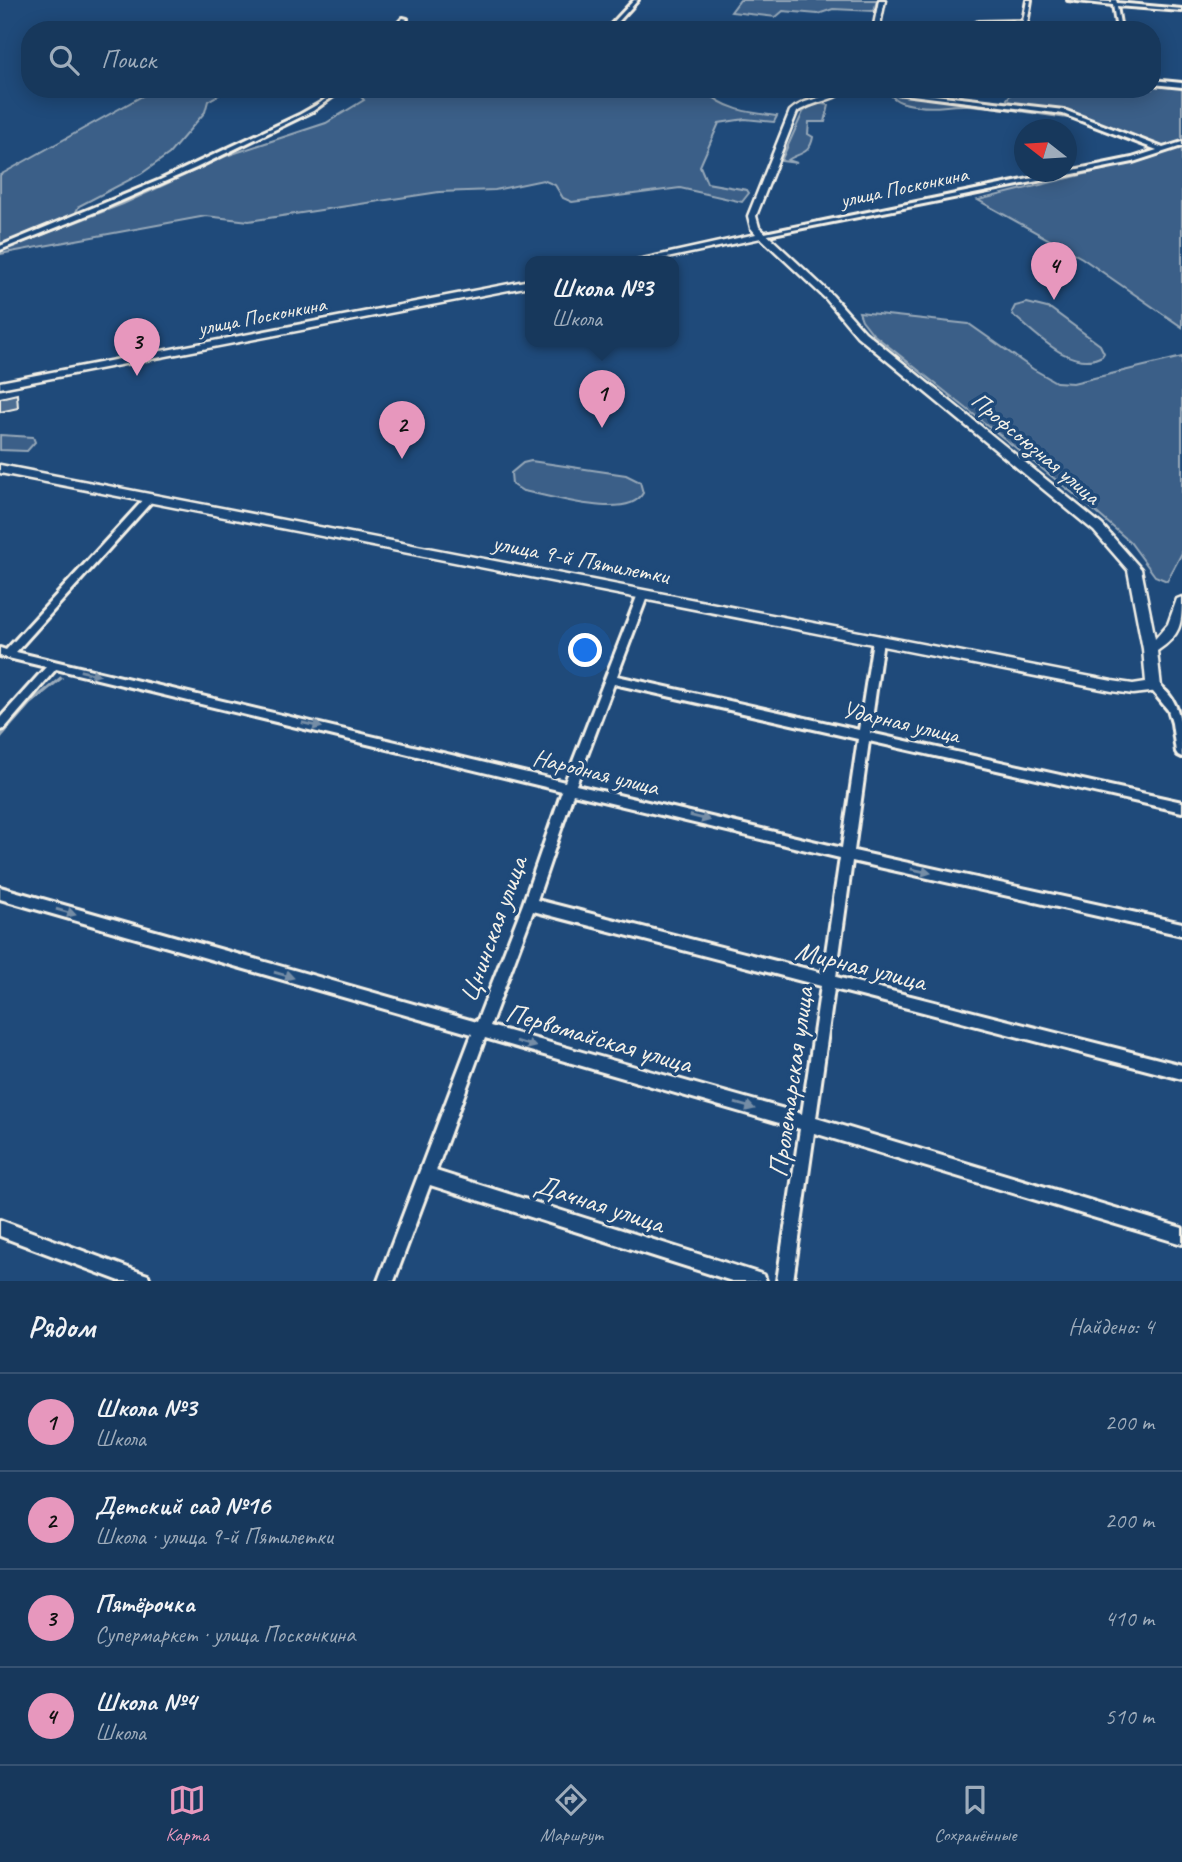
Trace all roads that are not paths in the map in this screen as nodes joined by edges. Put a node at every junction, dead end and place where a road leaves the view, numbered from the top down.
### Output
1 (636, 0) edge
2 (882, 0) edge
3 (1029, 0) edge
4 (1070, 0) edge
5 (1114, 2) edge
6 (1182, 9) edge
7 (617, 21) edge
8 (878, 21) edge
9 (1025, 21) edge
10 (1117, 21) edge
11 (1161, 83) edge
12 (1182, 85) edge
13 (330, 98) edge
14 (826, 98) edge
15 (943, 98) edge
16 (1182, 144) edge
17 (1164, 151) junction
18 (761, 236) junction
19 (0, 248) edge
20 (663, 256) edge
21 (525, 284) edge
22 (0, 385) edge
23 (0, 469) edge
24 (150, 498) junction
25 (643, 594) junction
26 (1182, 602) edge
27 (878, 640) junction
28 (1150, 649) junction
29 (4, 653) edge
30 (55, 664) junction
31 (611, 679) junction
32 (1154, 687) junction
33 (0, 726) edge
34 (863, 735) junction
35 (1182, 752) edge
36 (569, 787) junction
37 (1182, 807) edge
38 (848, 855) junction
39 (0, 893) edge
40 (529, 904) junction
41 (1182, 929) edge
42 (829, 982) junction
43 (480, 1031) junction
44 (1182, 1072) edge
45 (810, 1124) junction
46 (425, 1175) junction
47 (0, 1228) edge
48 (1182, 1236) edge
49 (142, 1281) edge
50 (386, 1281) edge
51 (758, 1281) edge
52 (785, 1281) edge

1 - 7 street
2 - 8 street
3 - 9 street
4 - 5 street
5 - 6 street
5 - 10 street
11 - 12 street
13 - 19 street
14 - 18 street
15 - 17 street
16 - 17 street, улица Посконкина
17 - 18 street, улица Посконкина
18 - 20 street, улица Посконкина
18 - 28 street, Профсоюзная улица
21 - 22 street, улица Посконкина
23 - 24 street, улица 9-й Пятилетки
24 - 25 street, улица 9-й Пятилетки
24 - 29 street
25 - 27 street, улица 9-й Пятилетки
25 - 31 street, Цнинская улица
26 - 28 street
27 - 32 street, улица 9-й Пятилетки
27 - 34 street, Пролетарская улица
28 - 32 street, Профсоюзная улица
29 - 30 street, Народная улица
30 - 33 street
30 -> 36 street, Народная улица
31 - 34 street, Ударная улица
31 - 36 street, Цнинская улица
32 - 35 street
34 - 37 street, Ударная улица
34 - 38 street, Пролетарская улица
36 -> 38 street, Народная улица
36 - 40 street, Цнинская улица
38 -> 41 street, Народная улица
38 - 42 street, Пролетарская улица
39 -> 43 street, Первомайская улица
40 - 42 street, Мирная улица
40 - 43 street, Цнинская улица
42 - 44 street, Мирная улица
42 - 45 street, Пролетарская улица
43 -> 45 street, Первомайская улица
43 - 46 street, Цнинская улица
45 - 48 street, Первомайская улица
45 - 52 street, Пролетарская улица
46 - 50 street, Цнинская улица
46 - 51 street, Дачная улица
47 - 49 street

